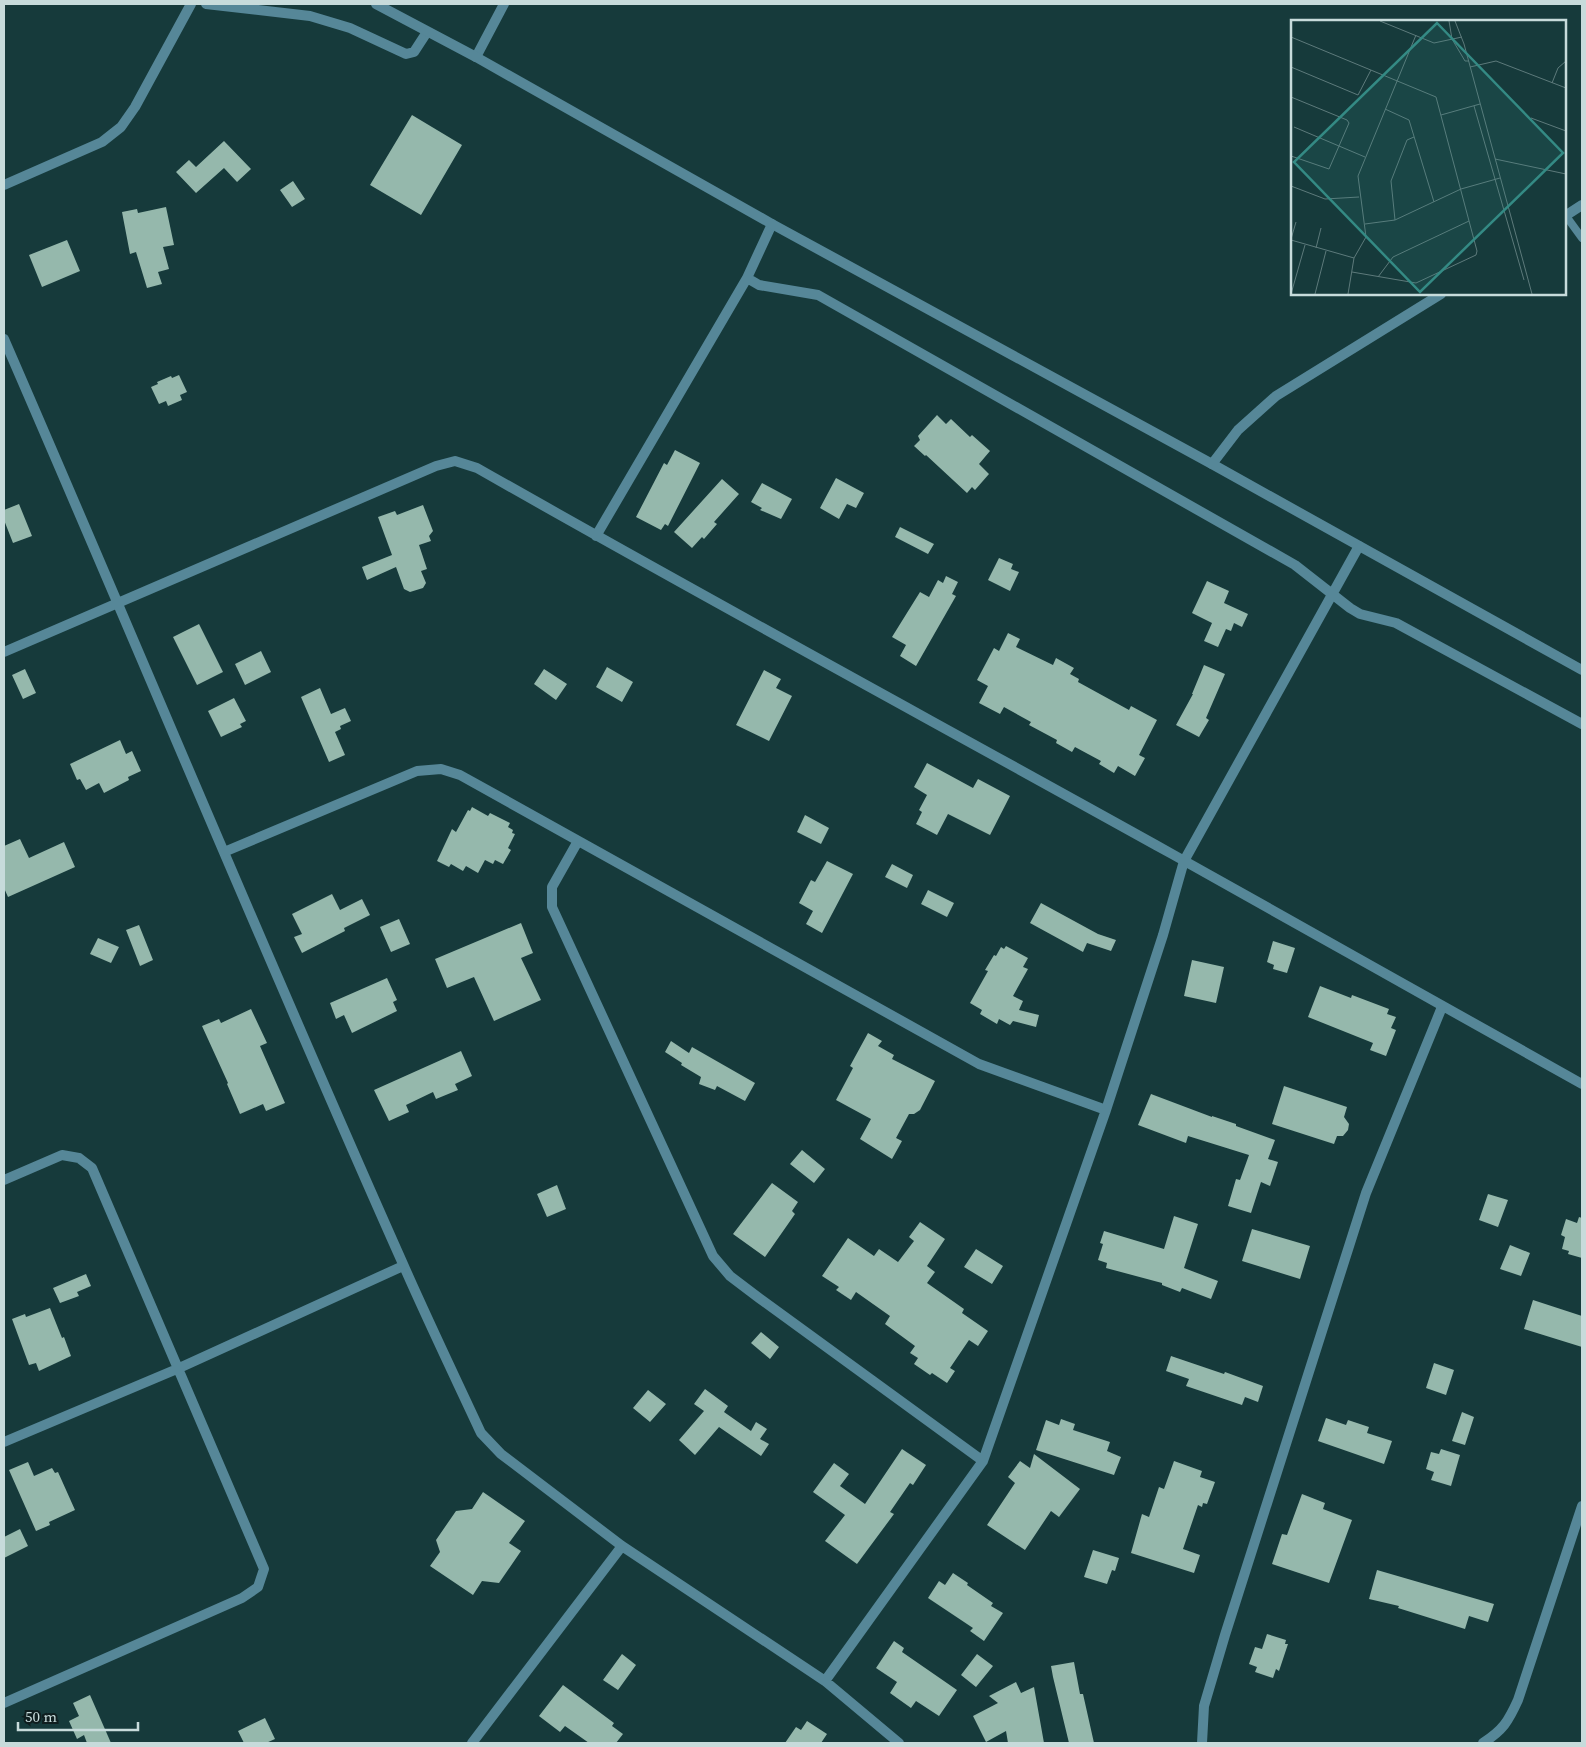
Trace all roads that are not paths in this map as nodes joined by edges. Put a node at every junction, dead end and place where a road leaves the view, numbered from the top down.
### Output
1 (191, 4) edge
2 (206, 4) edge
3 (376, 4) edge
4 (504, 4) edge
5 (427, 32) junction
6 (476, 57) junction
7 (4, 185) edge
8 (1582, 205) edge
9 (1566, 215) edge
10 (1566, 217) edge
11 (772, 224) junction
12 (1582, 238) edge
13 (747, 278) junction
14 (1439, 295) edge
15 (4, 339) edge
16 (1212, 464) junction
17 (596, 536) junction
18 (1359, 546) junction
19 (1331, 595) junction
20 (119, 602) junction
21 (4, 652) edge
22 (1582, 670) edge
23 (1582, 724) edge
24 (578, 841) junction
25 (224, 852) junction
26 (1184, 860) junction
27 (1442, 1007) junction
28 (1582, 1084) edge
29 (1106, 1110) junction
30 (4, 1180) edge
31 (404, 1266) junction
32 (177, 1369) junction
33 (4, 1442) edge
34 (983, 1461) junction
35 (1582, 1506) edge
36 (622, 1546) junction
37 (825, 1681) junction
38 (4, 1703) edge
39 (472, 1743) edge
40 (899, 1743) edge
41 (1202, 1743) edge
42 (1483, 1743) edge

1 - 7 street
2 - 5 street
3 - 5 street
4 - 6 street
5 - 6 street
6 - 11 street
8 - 9 street
10 - 12 lane
11 - 13 street
11 - 16 street
13 - 17 street
13 - 19 street
14 - 16 street
15 - 20 street
16 - 18 street
17 - 20 street
17 - 26 street
18 - 19 street
18 - 22 street
19 - 23 street
19 - 26 street
20 - 21 street
20 - 25 street
24 - 25 street
24 - 29 street
24 - 34 street
25 - 31 street
26 - 27 street
26 - 29 street
27 - 28 street
27 - 41 street
29 - 34 street
30 - 32 street
31 - 32 street
31 - 36 street
32 - 33 street
32 - 38 street
34 - 37 street
35 - 42 street
36 - 37 street
36 - 39 street
37 - 40 street

